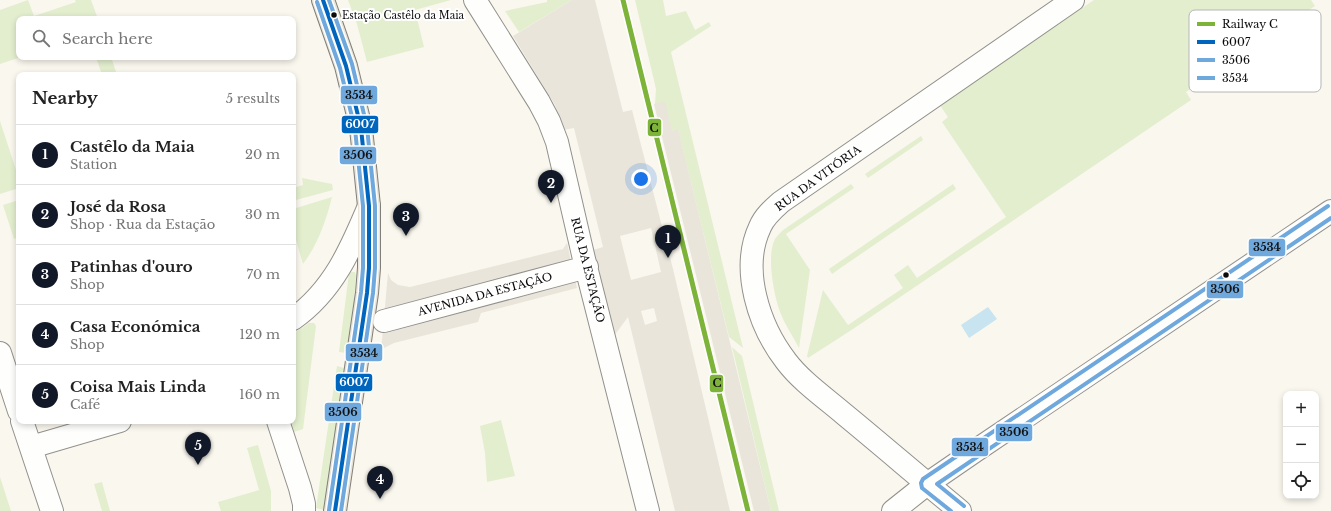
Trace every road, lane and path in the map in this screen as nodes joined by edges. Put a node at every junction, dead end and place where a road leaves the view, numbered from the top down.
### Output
1 (323, 0) edge
2 (475, 0) edge
3 (1073, 0) edge
4 (368, 206) junction
5 (1331, 211) edge
6 (586, 267) junction
7 (296, 317) edge
8 (394, 318) dead end
9 (0, 353) edge
10 (16, 401) edge
11 (23, 424) edge
12 (110, 424) edge
13 (279, 424) edge
14 (31, 447) junction
15 (927, 484) junction
16 (52, 511) edge
17 (304, 511) edge
18 (335, 511) edge
19 (648, 511) edge
20 (892, 511) edge
21 (960, 511) edge

1 - 4 main road
2 - 6 street, RUA DA ESTAÇÃO
3 - 15 street, RUA DA VITÓRIA
4 - 7 street
4 - 18 main road
5 - 15 street
6 - 8 street, AVENIDA DA ESTAÇÃO
6 - 19 street, RUA DA ESTAÇÃO
9 - 10 street
11 - 14 street
12 - 14 street
13 - 17 street
14 - 16 street
15 - 20 street
15 - 21 street, RUA DA VITÓRIA

